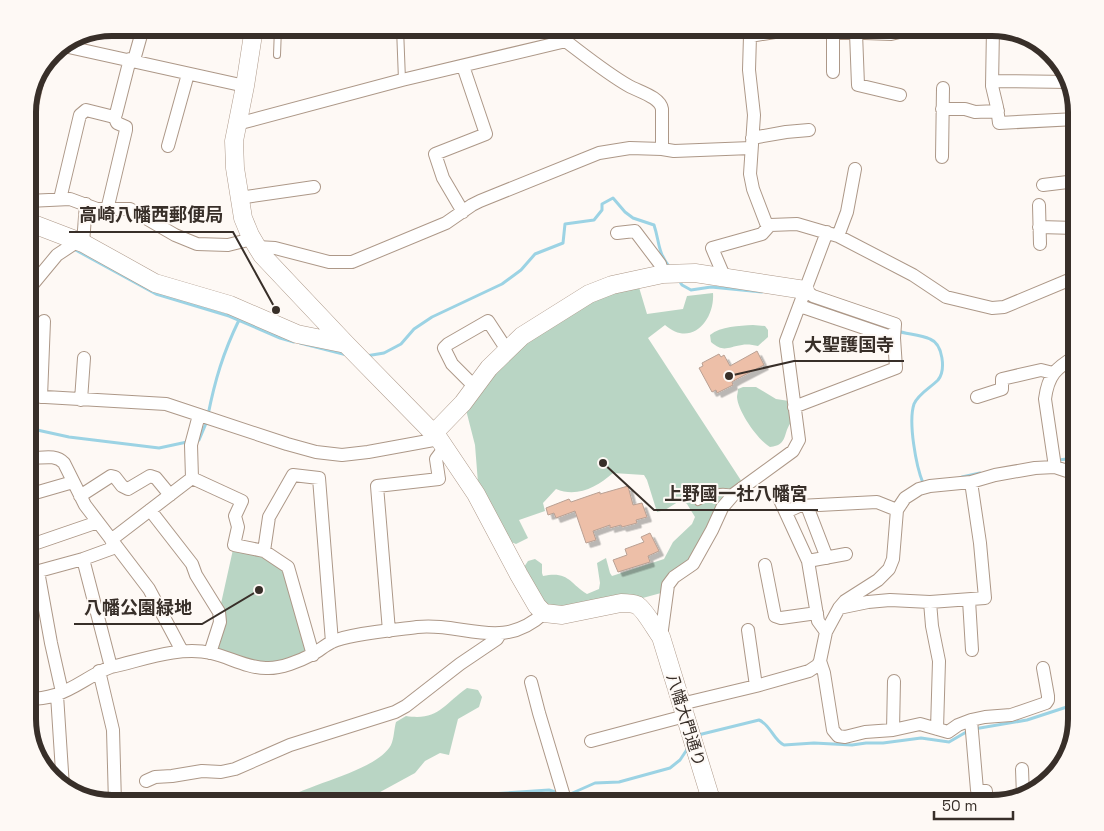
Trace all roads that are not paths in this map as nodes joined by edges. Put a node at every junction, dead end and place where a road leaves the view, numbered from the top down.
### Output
1 (140, 36) edge
2 (252, 36) edge
3 (278, 36) edge
4 (400, 36) edge
5 (559, 36) edge
6 (748, 36) edge
7 (834, 36) edge
8 (856, 36) edge
9 (993, 36) edge
10 (566, 41) junction
11 (72, 48) edge
12 (277, 55) dead end
13 (132, 60) junction
14 (463, 66) junction
15 (833, 72) dead end
16 (188, 74) junction
17 (402, 80) junction
18 (992, 81) junction
19 (1061, 82) edge
20 (245, 86) junction
21 (943, 88) dead end
22 (900, 95) dead end
23 (942, 109) junction
24 (998, 111) junction
25 (114, 116) junction
26 (1068, 119) edge
27 (237, 124) junction
28 (809, 130) dead end
29 (752, 143) junction
30 (168, 146) dead end
31 (662, 149) junction
32 (942, 157) dead end
33 (855, 169) dead end
34 (1068, 182) edge
35 (1044, 185) dead end
36 (314, 187) dead end
37 (239, 198) junction
38 (60, 199) junction
39 (36, 200) edge
40 (86, 204) junction
41 (1039, 206) dead end
42 (107, 210) junction
43 (463, 212) junction
44 (36, 225) edge
45 (770, 225) junction
46 (1039, 227) junction
47 (1068, 228) edge
48 (617, 233) dead end
49 (832, 234) junction
50 (80, 242) junction
51 (255, 243) junction
52 (1040, 244) dead end
53 (663, 274) junction
54 (724, 276) junction
55 (36, 280) edge
56 (1068, 281) edge
57 (803, 298) junction
58 (44, 321) dead end
59 (346, 344) junction
60 (507, 350) junction
61 (84, 358) dead end
62 (1068, 361) edge
63 (1053, 374) junction
64 (474, 387) junction
65 (36, 397) edge
66 (41, 397) junction
67 (977, 397) dead end
68 (80, 400) junction
69 (794, 407) junction
70 (199, 415) junction
71 (439, 440) junction
72 (36, 458) edge
73 (1054, 467) junction
74 (1068, 471) edge
75 (192, 478) junction
76 (73, 482) junction
77 (971, 482) junction
78 (36, 493) edge
79 (734, 494) junction
80 (170, 495) junction
81 (80, 496) junction
82 (779, 498) dead end
83 (698, 502) dead end
84 (807, 506) junction
85 (150, 510) junction
86 (896, 510) junction
87 (786, 512) junction
88 (98, 522) junction
89 (36, 543) edge
90 (113, 544) junction
91 (264, 551) junction
92 (846, 554) dead end
93 (827, 558) junction
94 (83, 560) junction
95 (808, 561) junction
96 (765, 566) dead end
97 (36, 571) edge
98 (36, 584) edge
99 (969, 600) junction
100 (930, 602) junction
101 (839, 608) junction
102 (544, 613) junction
103 (817, 613) junction
104 (748, 630) dead end
105 (389, 631) junction
106 (826, 632) junction
107 (500, 634) junction
108 (661, 637) junction
109 (332, 642) junction
110 (972, 650) dead end
111 (182, 651) junction
112 (210, 653) junction
113 (313, 655) junction
114 (820, 661) junction
115 (1043, 668) dead end
116 (105, 669) junction
117 (894, 681) dead end
118 (531, 682) dead end
119 (756, 686) junction
120 (59, 694) junction
121 (36, 699) edge
122 (683, 710) junction
123 (971, 720) junction
124 (938, 729) junction
125 (893, 730) junction
126 (591, 741) dead end
127 (1022, 769) dead end
128 (63, 776) edge
129 (146, 781) dead end
130 (1023, 788) edge
131 (115, 795) edge
132 (563, 795) edge
133 (709, 795) edge
134 (986, 795) edge

1 - 13 street
2 - 20 street
3 - 12 lane
4 - 17 lane
5 - 10 street
6 - 29 street
7 - 15 street
8 - 22 street
9 - 18 street
10 - 14 street
10 - 31 street
11 - 13 street
13 - 16 street
13 - 25 street
14 - 17 street
14 - 43 street
16 - 20 street
16 - 30 street
17 - 27 street
18 - 19 street
18 - 24 street
20 - 27 street
21 - 23 street
23 - 24 street
23 - 32 street
24 - 26 street
25 - 38 street
25 - 42 street
27 - 37 street
28 - 29 street
29 - 31 street
29 - 45 street
31 - 43 street
33 - 49 street
34 - 35 street
36 - 37 street
37 - 51 street
38 - 39 street
38 - 40 street
40 - 42 street
40 - 50 street
41 - 46 street
42 - 51 street
43 - 51 street
44 - 50 street
45 - 49 street
45 - 54 street
46 - 47 street
46 - 52 street
48 - 53 street
49 - 56 street
49 - 57 street
50 - 55 street
50 - 59 street
51 - 59 street
53 - 54 street
53 - 60 street
54 - 57 street
57 - 69 street
57 - 69 street
58 - 66 street
59 - 71 street
60 - 64 street
60 - 64 street
61 - 68 street
62 - 63 street
63 - 67 street
63 - 73 street
64 - 71 street
65 - 66 street
66 - 68 street
68 - 70 street
69 - 79 street
70 - 71 street
70 - 75 street
71 - 102 street
71 - 105 street
72 - 76 street
73 - 74 street
73 - 77 street
75 - 80 street
75 - 91 street
76 - 78 street
76 - 81 street
77 - 86 street
77 - 99 street
79 - 83 lane
79 - 108 street
80 - 81 street
80 - 85 street
81 - 88 street
82 - 87 street
84 - 86 street
84 - 87 street
84 - 93 street
85 - 90 street
85 - 112 street
86 - 101 street
87 - 95 street
88 - 89 street
88 - 90 street
90 - 94 street
90 - 111 street
91 - 109 street
91 - 113 street
92 - 93 street
93 - 95 street
94 - 97 street
94 - 116 street
95 - 103 street
96 - 103 street
98 - 120 street
99 - 100 street
99 - 110 street
100 - 101 street
100 - 124 street
101 - 106 street
102 - 107 street
102 - 108 street
103 - 106 street
104 - 119 street
105 - 107 street
105 - 109 street
106 - 114 street
107 - 129 street
108 - 122 street, 八幡大門通り
109 - 113 street
111 - 112 street
111 - 116 street
112 - 113 street
114 - 119 street
114 - 125 street
115 - 123 street
116 - 120 street
116 - 131 street
117 - 125 street
118 - 132 street
119 - 122 street
120 - 121 street
120 - 128 street
122 - 126 street
122 - 133 street, 八幡大門通り
123 - 124 street
123 - 134 street
124 - 125 street
127 - 130 street

